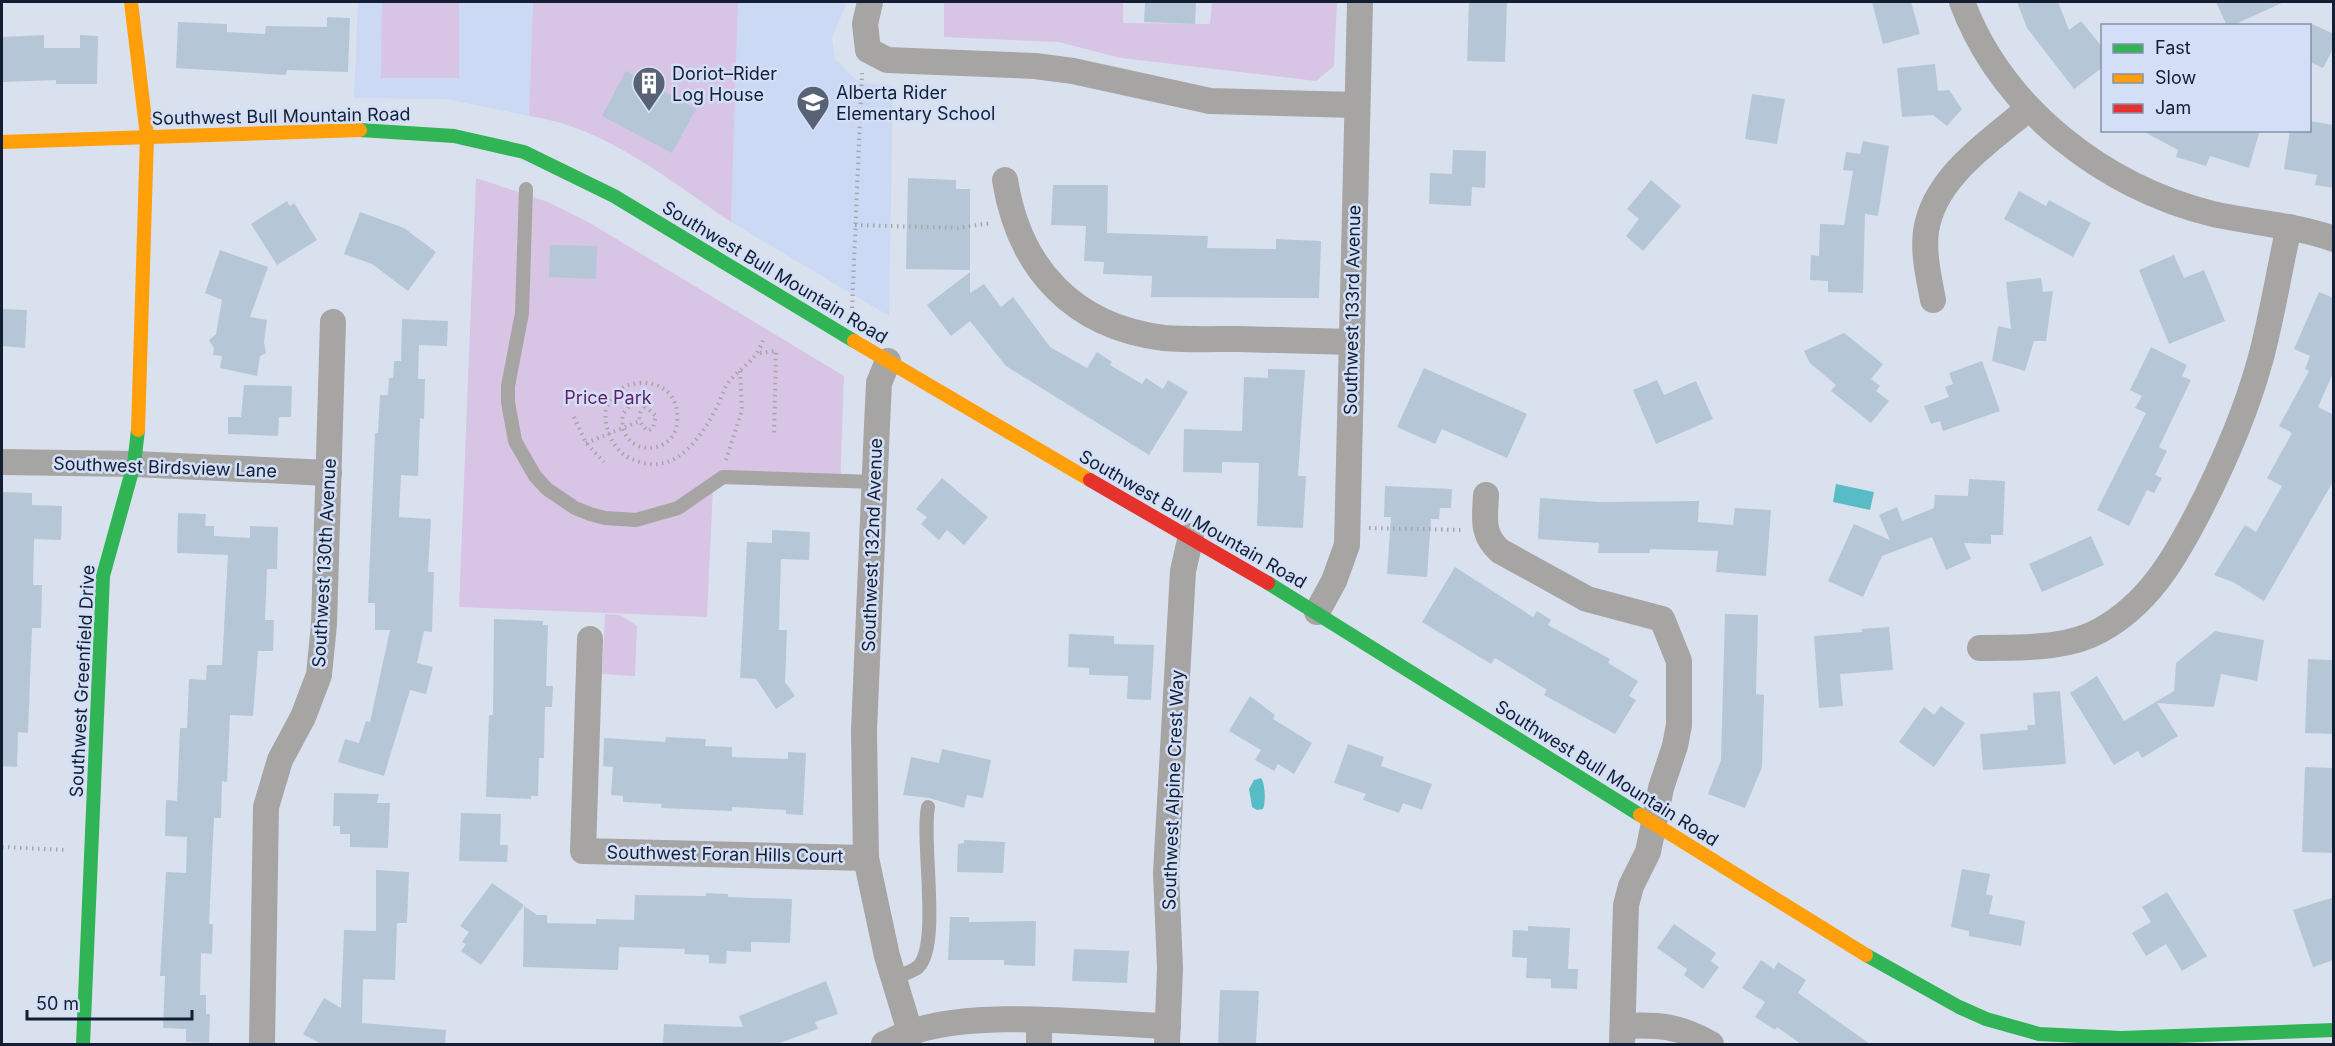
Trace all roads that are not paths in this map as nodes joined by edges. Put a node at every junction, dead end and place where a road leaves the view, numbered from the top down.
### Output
1 (131, 2) edge
2 (870, 2) edge
3 (1360, 2) edge
4 (1962, 2) edge
5 (1356, 105) junction
6 (2028, 109) junction
7 (147, 136) junction
8 (2, 142) edge
9 (1005, 180) dead end
10 (526, 189) dead end
11 (2289, 227) junction
12 (2334, 239) edge
13 (1933, 300) dead end
14 (333, 322) dead end
15 (1352, 342) junction
16 (888, 361) junction
17 (2, 462) edge
18 (134, 464) junction
19 (329, 473) junction
20 (875, 482) junction
21 (1486, 495) dead end
22 (1191, 536) junction
23 (1317, 612) junction
24 (590, 639) dead end
25 (1980, 648) dead end
26 (928, 807) dead end
27 (1653, 823) junction
28 (866, 858) junction
29 (893, 979) junction
30 (2334, 1030) edge
31 (910, 1032) junction
32 (1039, 1032) edge
33 (1168, 1035) edge
34 (1623, 1035) edge
35 (83, 1044) edge
36 (262, 1044) edge
37 (884, 1044) edge
38 (1710, 1044) edge

1 - 7 main road, Southwest Greenfield Drive
2 - 5 street
3 - 5 street, Southwest 133rd Avenue
4 - 6 street
5 - 15 street, Southwest 133rd Avenue
6 - 11 street
6 - 13 street
7 - 8 main road, Southwest Bull Mountain Road
7 - 16 main road, Southwest Bull Mountain Road
7 - 18 main road, Southwest Greenfield Drive
9 - 15 street
10 - 20 lane
11 - 12 street
11 - 25 street
14 - 19 street, Southwest 130th Avenue
15 - 23 street, Southwest 133rd Avenue
16 - 20 street, Southwest 132nd Avenue
16 - 22 main road, Southwest Bull Mountain Road
17 - 18 street, Southwest Birdsview Lane
18 - 19 street, Southwest Birdsview Lane
18 - 35 main road, Southwest Greenfield Drive
19 - 36 street, Southwest 130th Avenue
20 - 28 street, Southwest 132nd Avenue
21 - 27 street
22 - 23 main road, Southwest Bull Mountain Road
22 - 33 street, Southwest Alpine Crest Way
23 - 27 main road, Southwest Bull Mountain Road
24 - 28 street, Southwest Foran Hills Court
26 - 29 lane
27 - 30 main road, Southwest Bull Mountain Road
27 - 34 street
28 - 29 street, Southwest 132nd Avenue
29 - 31 street, Southwest 132nd Avenue
31 - 32 street
31 - 37 street
32 - 33 street
34 - 38 street

